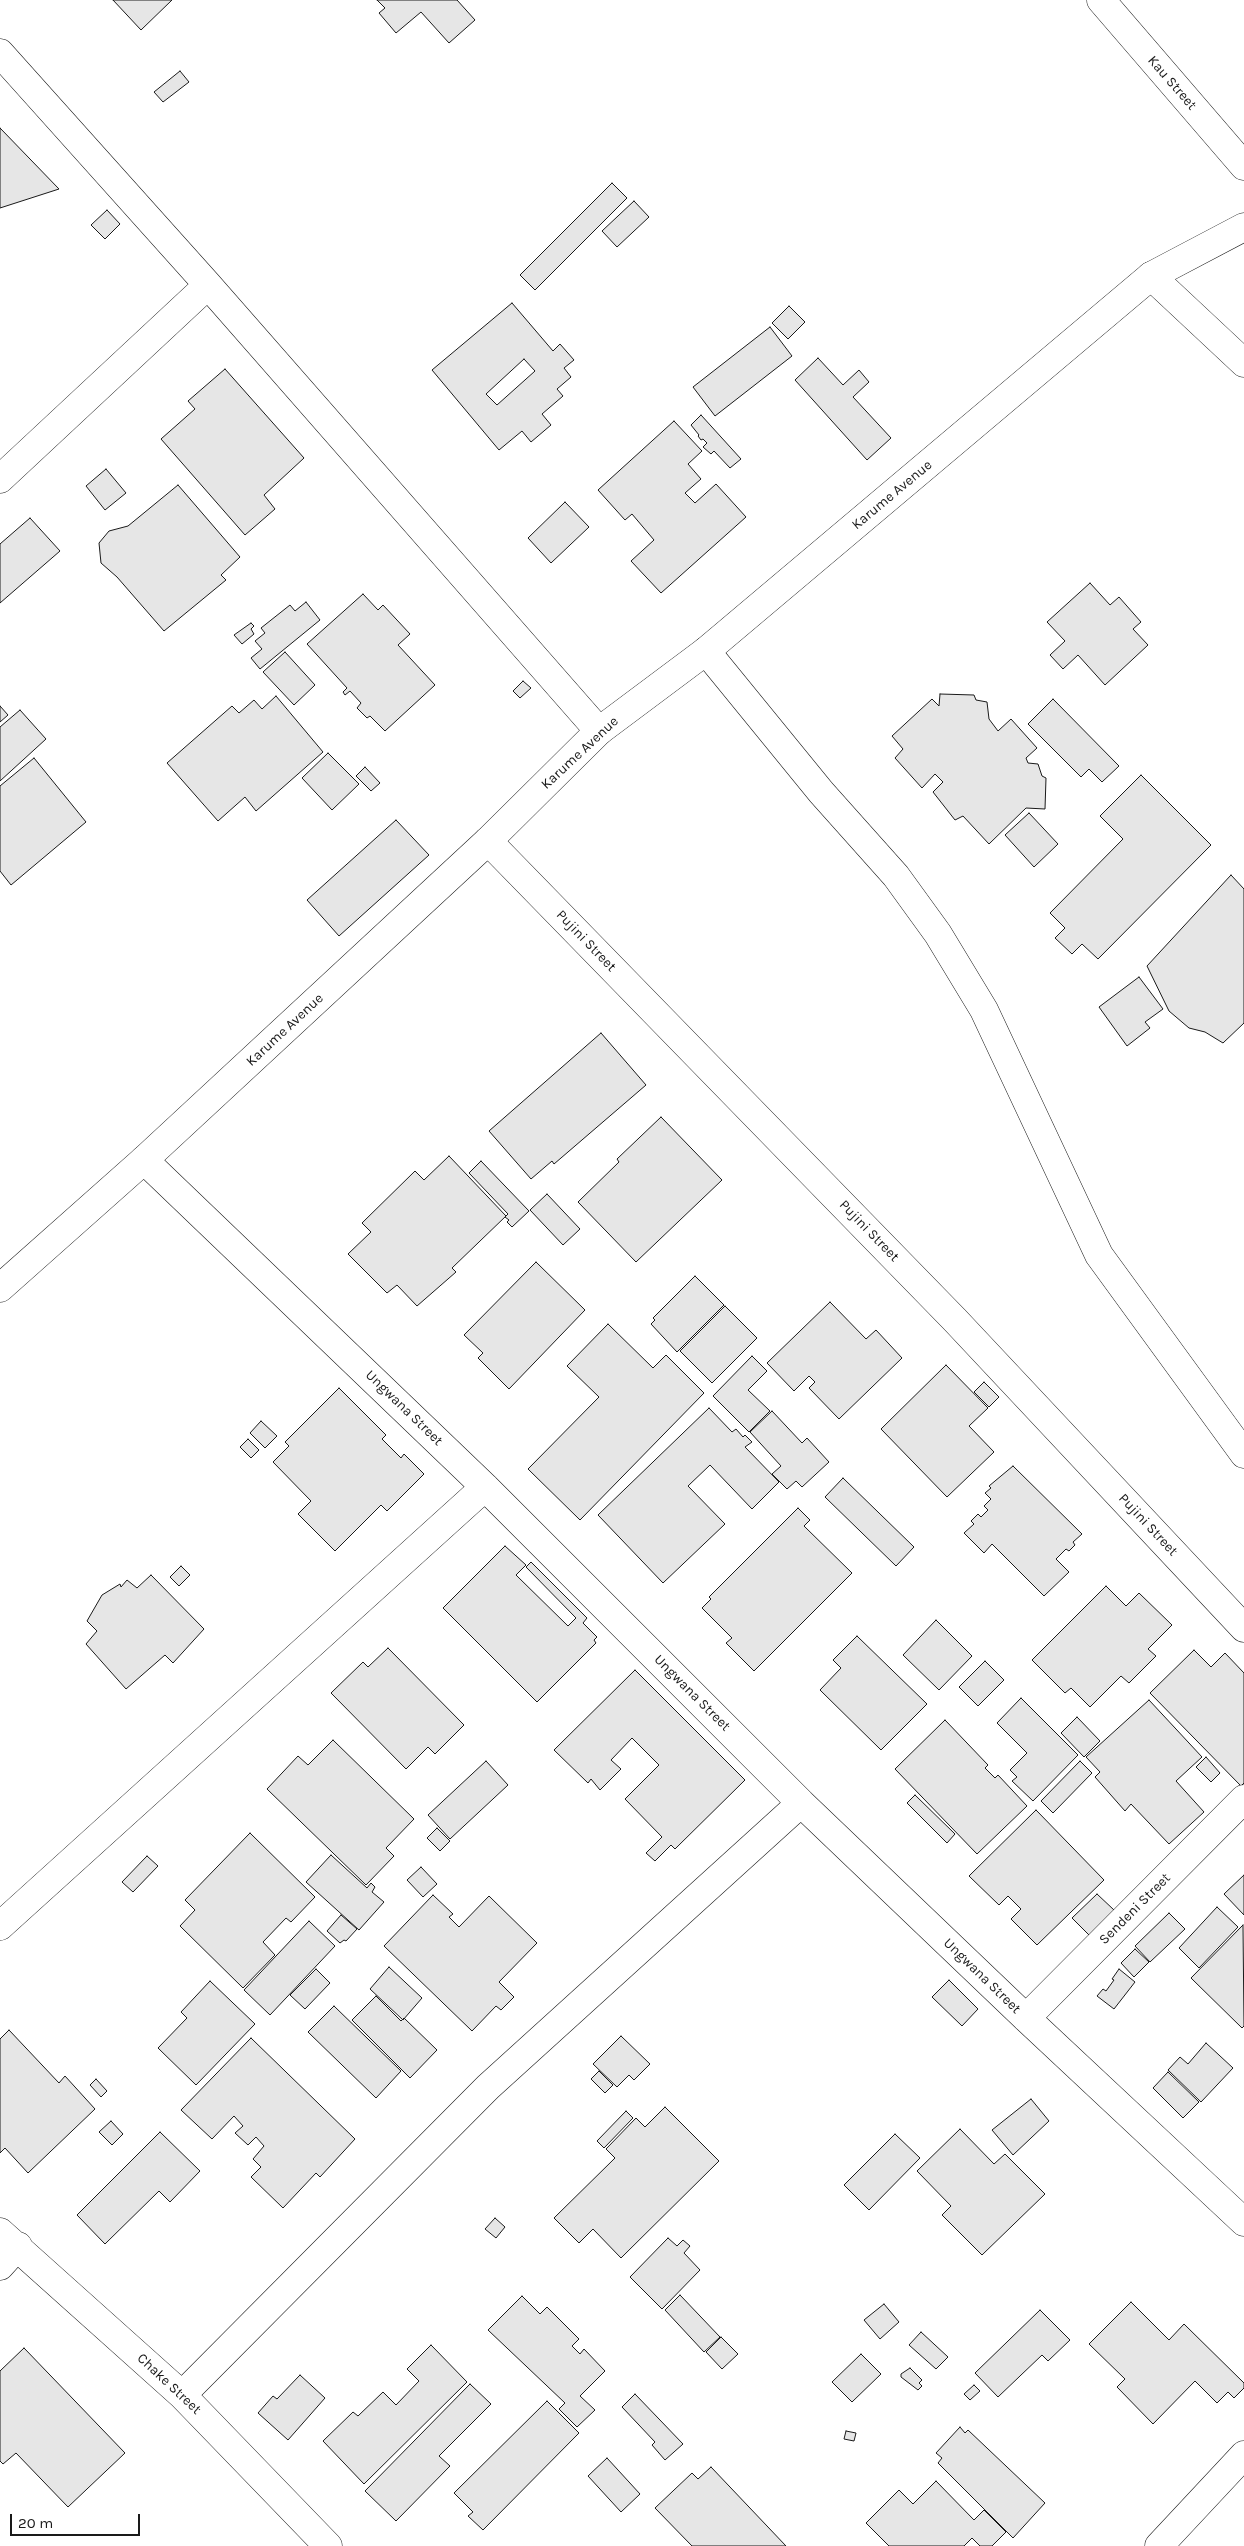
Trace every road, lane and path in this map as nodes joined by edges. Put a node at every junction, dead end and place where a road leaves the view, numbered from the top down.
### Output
1 (1101, 0) edge
2 (0, 53) edge
3 (1244, 166) edge
4 (1244, 227) edge
5 (1151, 276) junction
6 (208, 285) junction
7 (1244, 363) edge
8 (0, 479) edge
9 (706, 651) junction
10 (599, 731) junction
11 (488, 840) junction
12 (144, 1160) junction
13 (0, 1288) edge
14 (1244, 1454) edge
15 (485, 1486) junction
16 (1244, 1628) edge
17 (1244, 1799) edge
18 (801, 1802) junction
19 (0, 1926) edge
20 (1026, 2018) junction
21 (1244, 2222) edge
22 (6, 2248) edge
23 (182, 2395) junction
24 (1244, 2455) edge
25 (328, 2546) edge
26 (1159, 2546) edge

1 - 3 street, Kau Street
2 - 6 street
4 - 5 street, Karume Avenue
5 - 7 street
5 - 9 street, Karume Avenue
6 - 8 street
6 - 10 street
9 - 10 street, Karume Avenue
9 - 14 street
10 - 11 street, Karume Avenue
11 - 12 street, Karume Avenue
11 - 16 street, Pujini Street
12 - 13 street, Karume Avenue
12 - 15 street, Ungwana Street
15 - 18 street, Ungwana Street
15 - 19 street
17 - 20 street, Sendeni Street
18 - 20 street, Ungwana Street
18 - 23 street
20 - 21 street, Ungwana Street
22 - 23 street, Chake Street
23 - 25 street, Chake Street
24 - 26 street

